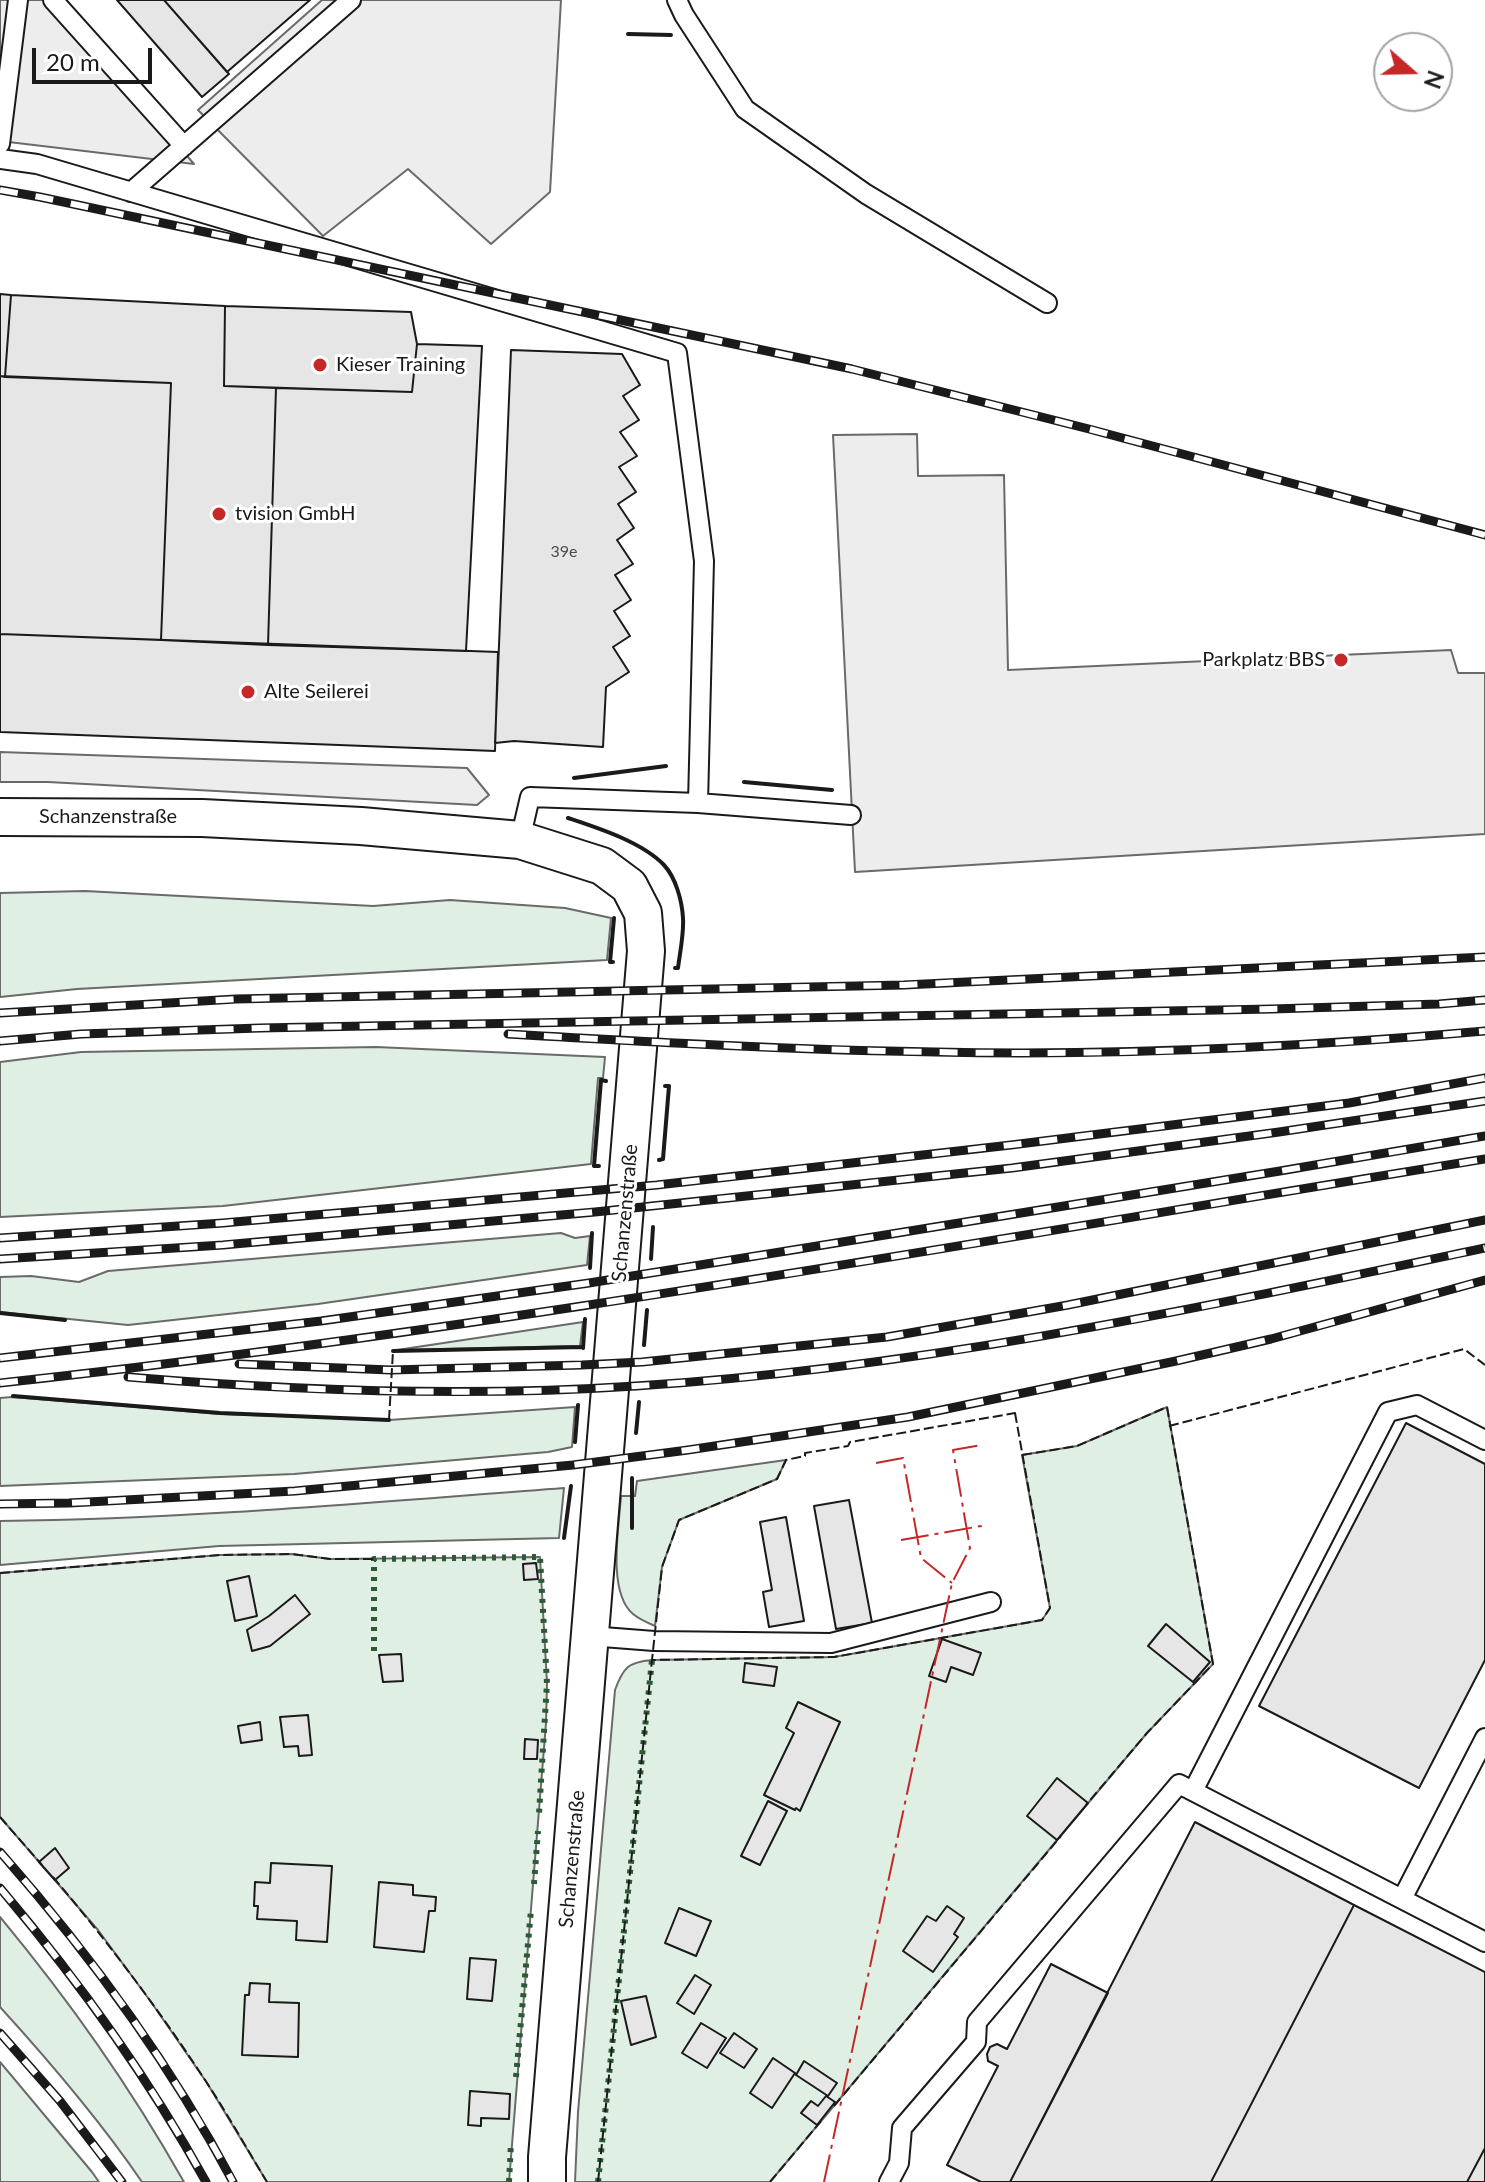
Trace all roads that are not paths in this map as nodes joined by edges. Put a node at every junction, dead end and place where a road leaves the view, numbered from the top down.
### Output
1 (18, 0) edge
2 (53, 0) edge
3 (351, 0) edge
4 (677, 0) edge
5 (0, 144) edge
6 (184, 146) junction
7 (0, 159) edge
8 (131, 192) junction
9 (1047, 303) dead end
10 (698, 803) junction
11 (851, 815) dead end
12 (0, 817) edge
13 (520, 840) junction
14 (1485, 1440) edge
15 (991, 1602) dead end
16 (590, 1636) junction
17 (1485, 1738) edge
18 (1193, 1791) junction
19 (1402, 1899) junction
20 (1485, 1942) edge
21 (547, 2182) edge
22 (889, 2182) edge

1 - 5 lane
2 - 6 lane
3 - 6 lane
4 - 9 lane
6 - 8 lane
7 - 8 lane
8 - 10 lane
10 - 11 lane
10 - 13 lane
12 - 13 street, Schanzenstraße
13 - 16 street, Schanzenstraße
14 - 18 lane
15 - 16 lane
16 - 21 street, Schanzenstraße
17 - 19 lane
18 - 19 lane
18 - 22 lane
19 - 20 lane

